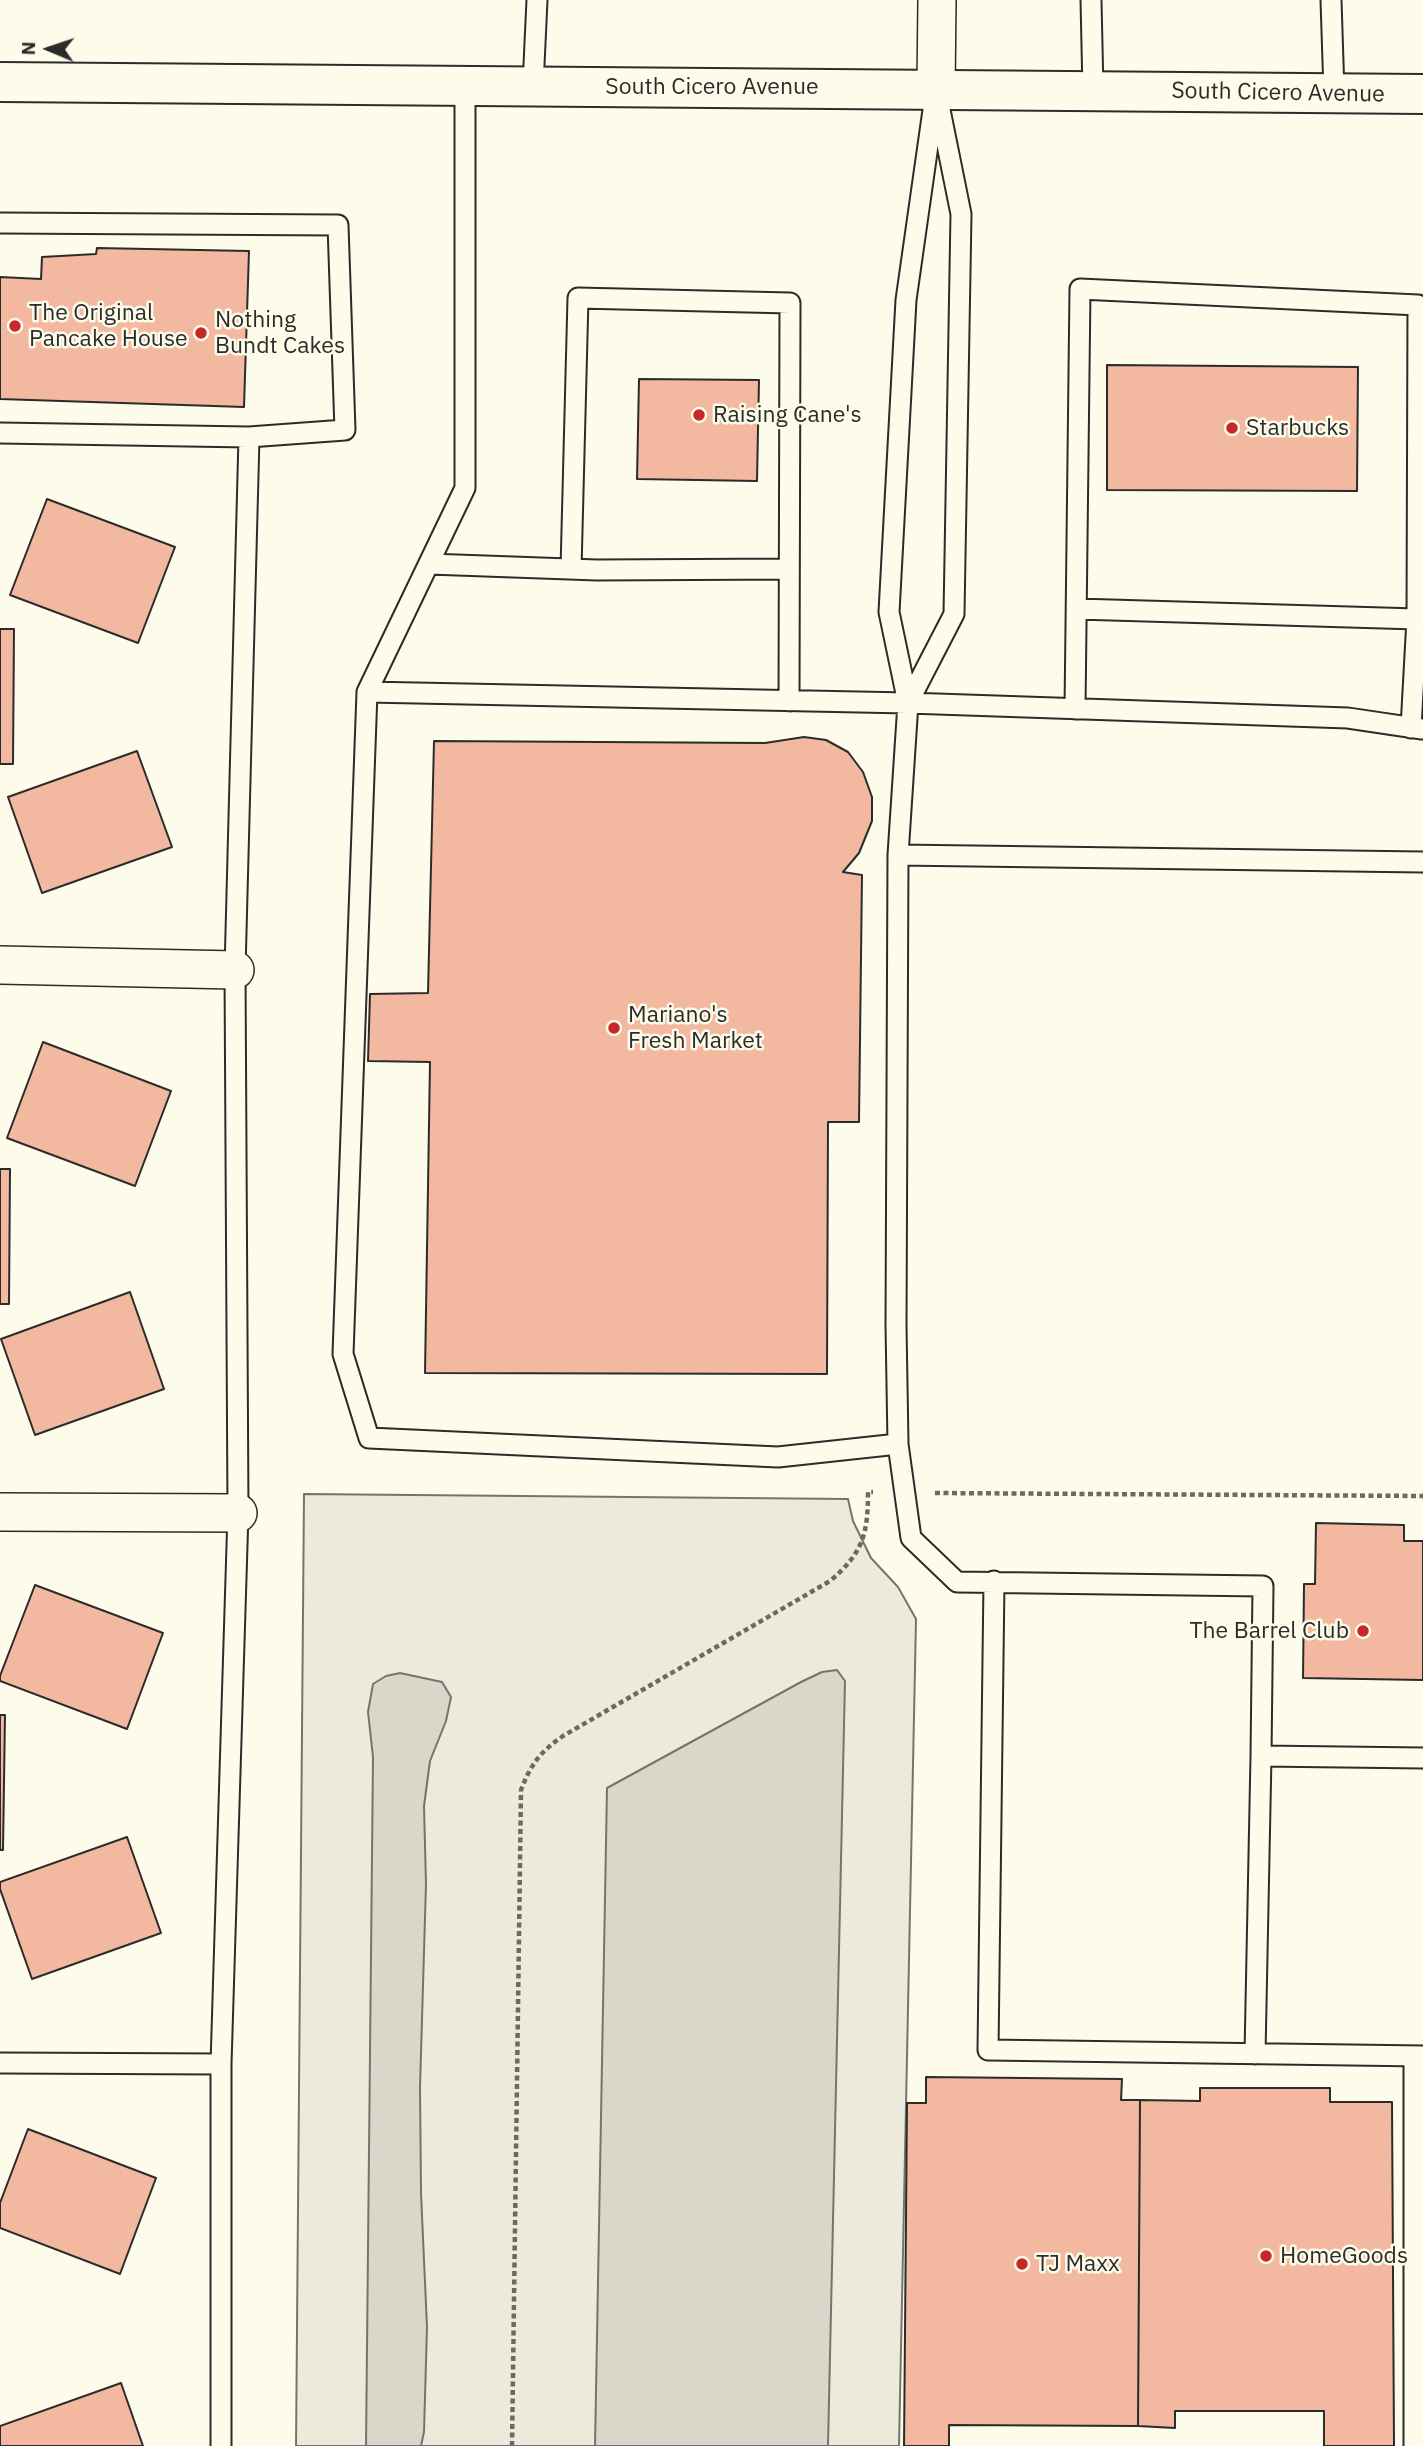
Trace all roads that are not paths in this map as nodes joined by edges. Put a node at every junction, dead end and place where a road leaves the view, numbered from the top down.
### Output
1 (537, 0) edge
2 (937, 0) edge
3 (1091, 0) edge
4 (1331, 0) edge
5 (0, 82) edge
6 (465, 86) junction
7 (533, 86) junction
8 (936, 89) junction
9 (1093, 91) junction
10 (1334, 93) junction
11 (1423, 94) edge
12 (0, 223) edge
13 (0, 433) edge
14 (249, 437) junction
15 (1420, 485) edge
16 (429, 564) junction
17 (571, 569) junction
18 (789, 569) junction
19 (1077, 608) junction
20 (1416, 619) junction
21 (366, 692) junction
22 (789, 701) junction
23 (908, 703) junction
24 (1075, 709) junction
25 (1417, 729) edge
26 (898, 855) junction
27 (1423, 862) edge
28 (0, 965) edge
29 (235, 970) junction
30 (898, 1444) junction
31 (0, 1512) edge
32 (238, 1513) junction
33 (993, 1581) junction
34 (1261, 1756) junction
35 (1423, 1758) edge
36 (1255, 2054) junction
37 (1419, 2056) edge
38 (0, 2063) edge
39 (221, 2064) junction
40 (221, 2446) edge
41 (1415, 2446) edge

1 - 7 lane
2 - 8 street
3 - 9 lane
4 - 10 lane
5 - 6 main road, South Cicero Avenue
6 - 7 main road, South Cicero Avenue
6 - 16 lane
7 - 8 main road, South Cicero Avenue
8 - 9 main road, South Cicero Avenue
8 - 23 lane
8 - 23 lane
9 - 10 main road, South Cicero Avenue
10 - 11 main road, South Cicero Avenue
12 - 14 lane
13 - 14 lane
14 - 29 lane
15 - 19 lane
15 - 20 lane
16 - 17 lane
16 - 21 lane
17 - 18 lane
17 - 18 lane
18 - 22 lane
19 - 20 lane
19 - 24 lane
20 - 25 lane
21 - 22 lane
21 - 30 lane
22 - 23 lane
23 - 24 lane
23 - 26 lane
24 - 25 lane
26 - 27 lane
26 - 30 lane
28 - 29 street
29 - 32 lane
30 - 33 lane
31 - 32 street
32 - 39 lane
33 - 34 lane
33 - 36 lane
34 - 35 lane
34 - 36 lane
36 - 37 lane
37 - 41 lane
38 - 39 lane
39 - 40 lane

